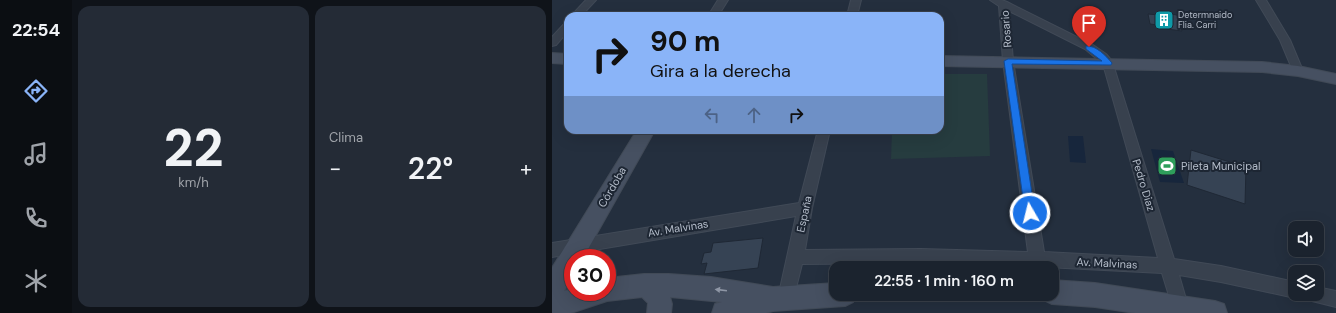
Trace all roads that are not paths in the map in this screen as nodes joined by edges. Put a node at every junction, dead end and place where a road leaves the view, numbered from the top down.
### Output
1 (591, 0) edge
2 (723, 0) edge
3 (856, 0) edge
4 (1260, 0) edge
5 (999, 2) edge
6 (580, 12) edge
7 (716, 12) edge
8 (853, 12) edge
9 (564, 30) edge
10 (552, 43) edge
11 (552, 58) edge
12 (564, 58) edge
13 (944, 61) edge
14 (1008, 61) junction
15 (1108, 63) junction
16 (1298, 71) junction
17 (1336, 79) edge
18 (644, 134) edge
19 (823, 134) edge
20 (805, 208) junction
21 (580, 249) edge
22 (590, 249) edge
23 (552, 250) edge
24 (564, 250) edge
25 (796, 257) junction
26 (1004, 261) edge
27 (1037, 261) edge
28 (1059, 264) edge
29 (1169, 266) junction
30 (564, 273) edge
31 (622, 286) edge
32 (1288, 288) edge
33 (552, 290) edge
34 (1059, 292) edge
35 (829, 295) edge
36 (1324, 296) edge
37 (780, 298) junction
38 (1336, 299) edge
39 (572, 301) edge
40 (1180, 306) junction
41 (552, 307) edge
42 (659, 313) edge
43 (724, 313) edge
44 (1215, 313) edge

1 - 6 street
2 - 7 street
3 - 8 street
4 - 16 street
5 - 14 street, Rosario
5 - 15 street
9 - 10 street
11 - 12 street
13 - 14 street
14 - 15 street
14 - 27 street, Rosario
15 - 16 street
15 - 29 street, Pedro Diaz
16 - 17 street
18 - 21 street, Córdoba
19 - 20 street, España
20 - 22 street, Av. Malvinas
20 - 25 street, España
23 - 24 street, Av. Malvinas
25 - 26 street, Av. Malvinas
25 - 37 street, España
28 - 29 street, Av. Malvinas
29 - 32 street, Av. Malvinas
29 - 40 street, Pedro Diaz
30 - 33 street, Córdoba
37 -> 31 street
31 - 42 street
34 - 40 street
35 - 37 street
36 - 38 street
37 - 43 street
39 - 41 street
40 - 44 street

